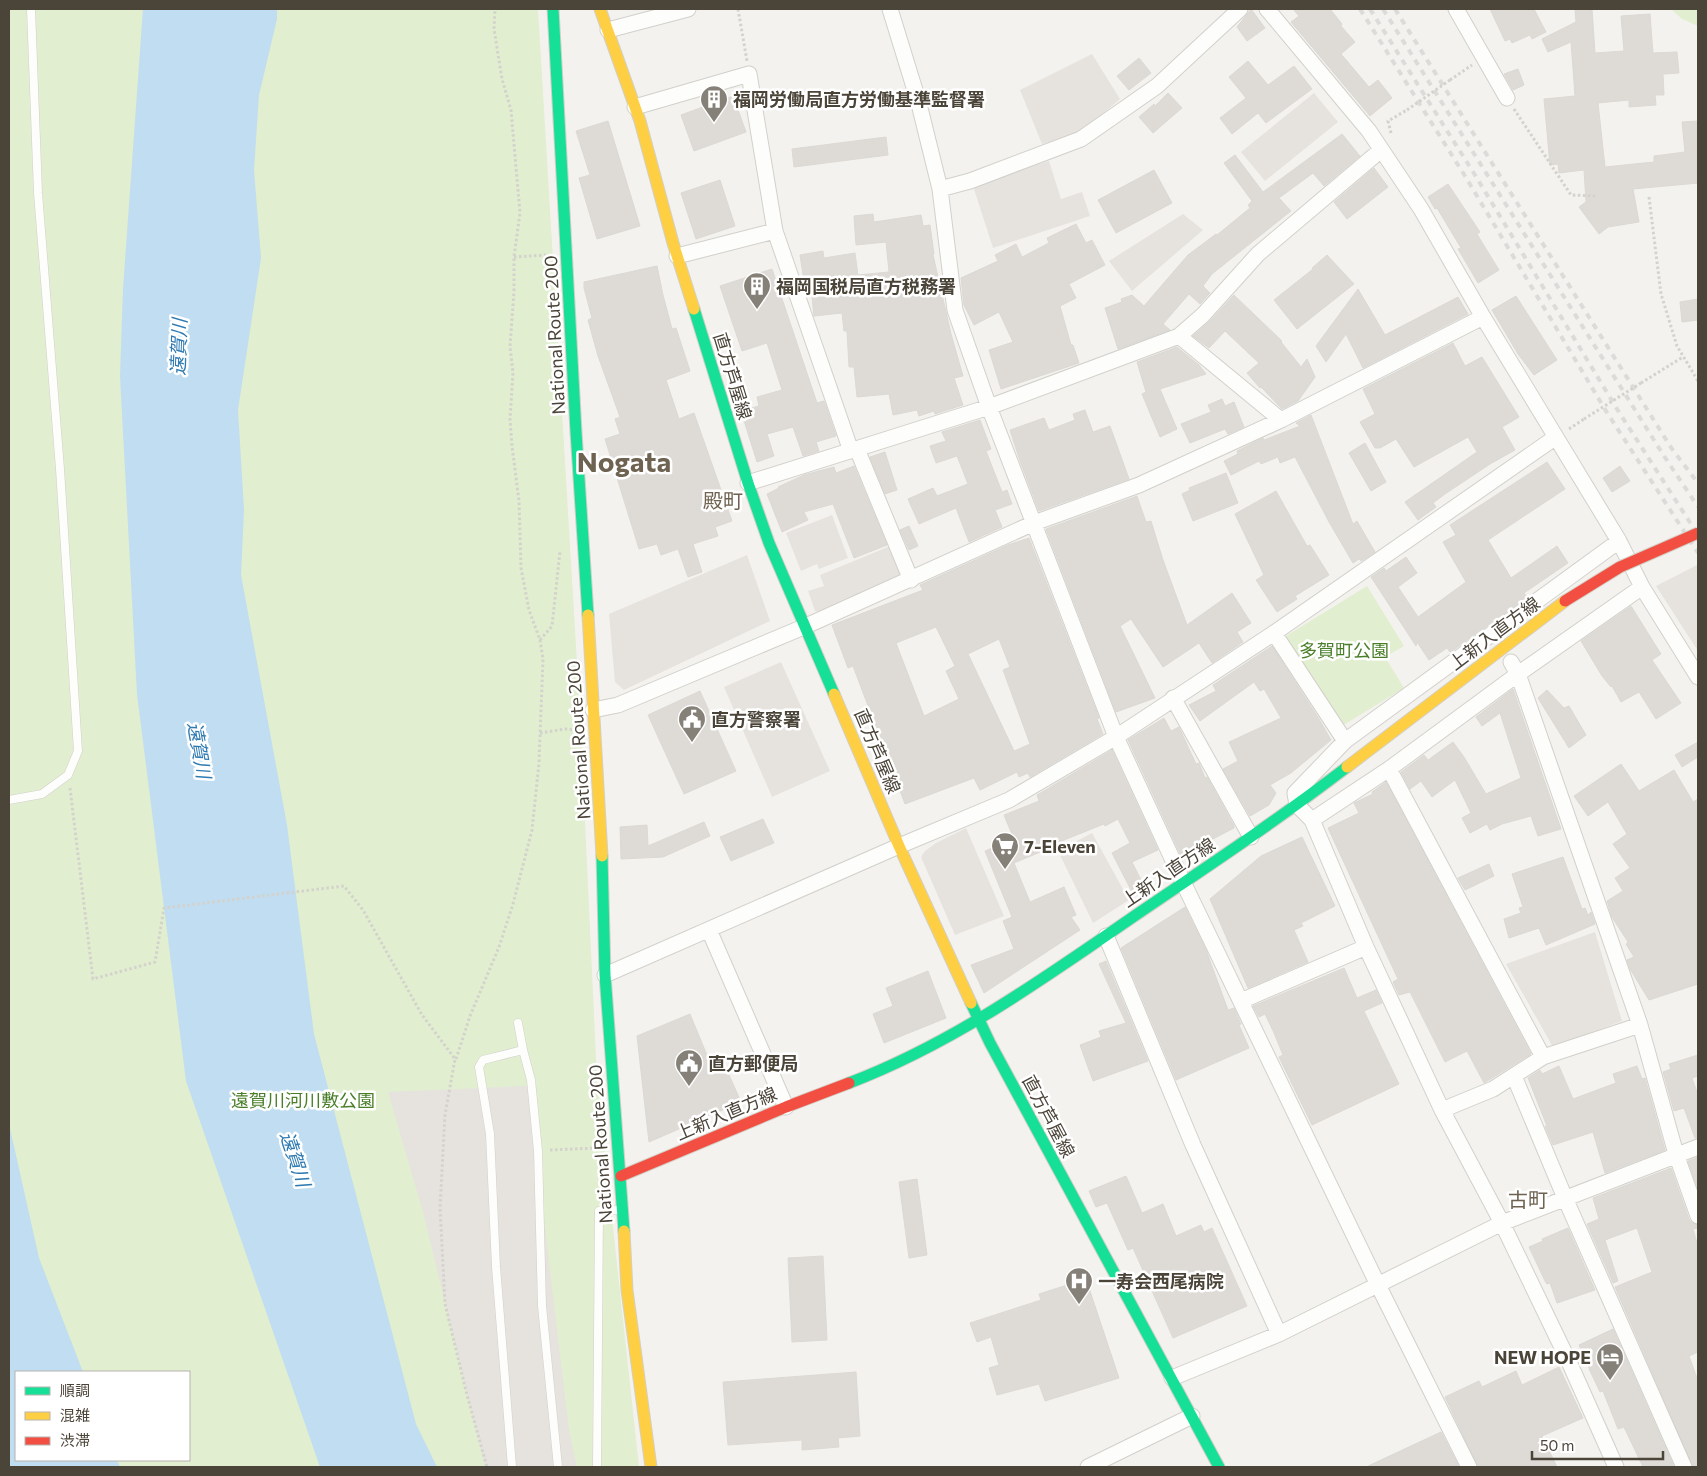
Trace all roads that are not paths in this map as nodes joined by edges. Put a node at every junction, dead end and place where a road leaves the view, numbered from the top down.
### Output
1 (30, 9) edge
2 (553, 9) edge
3 (600, 9) edge
4 (688, 9) edge
5 (890, 9) edge
6 (1240, 9) edge
7 (1267, 9) edge
8 (1456, 9) edge
9 (608, 30) junction
10 (1507, 98) road end
11 (635, 107) junction
12 (1381, 150) junction
13 (940, 189) junction
14 (775, 231) junction
15 (678, 256) junction
16 (1483, 317) junction
17 (1179, 336) junction
18 (988, 407) junction
19 (1281, 420) junction
20 (1556, 438) junction
21 (854, 450) junction
22 (748, 483) junction
23 (1034, 522) junction
24 (1698, 533) edge
25 (1619, 542) junction
26 (911, 580) junction
27 (1642, 587) junction
28 (806, 626) junction
29 (1274, 633) junction
30 (1515, 668) junction
31 (1698, 677) edge
32 (1173, 698) junction
33 (594, 710) junction
34 (1116, 737) junction
35 (1345, 741) junction
36 (1389, 769) junction
37 (9, 800) edge
38 (1297, 805) junction
39 (1312, 820) junction
40 (1251, 837) junction
41 (900, 846) junction
42 (1183, 882) junction
43 (709, 930) junction
44 (1106, 936) junction
45 (1366, 947) junction
46 (606, 975) junction
47 (1241, 1001) junction
48 (979, 1020) junction
49 (518, 1023) dead end
50 (1640, 1026) junction
51 (523, 1050) junction
52 (1543, 1057) junction
53 (1514, 1076) junction
54 (786, 1107) junction
55 (1442, 1110) junction
56 (1698, 1147) edge
57 (1676, 1154) junction
58 (621, 1176) junction
59 (1565, 1198) junction
60 (623, 1210) junction
61 (1698, 1216) edge
62 (1502, 1222) junction
63 (1378, 1285) junction
64 (1279, 1334) junction
65 (1172, 1378) junction
66 (1192, 1416) junction
67 (512, 1467) edge
68 (558, 1467) edge
69 (597, 1467) edge
70 (651, 1467) edge
71 (1088, 1467) edge
72 (1219, 1467) edge
73 (1469, 1467) edge
74 (1616, 1467) edge
75 (1684, 1467) edge

1 - 37 lane
2 - 33 main road, National Route 200
3 - 9 main road, 直方芦屋線
4 - 9 street
5 - 13 street
6 - 13 street
7 - 12 street
8 - 10 street
9 - 11 main road, 直方芦屋線
11 - 14 street
11 - 15 main road, 直方芦屋線
12 - 16 street
12 - 17 street
13 - 18 street
14 - 15 street
14 - 21 street
15 - 22 main road, 直方芦屋線
16 - 19 street
16 - 20 street
17 - 18 street
17 - 19 street
18 - 21 street
18 - 23 street
19 - 23 street
20 - 25 street
20 - 29 street
21 - 22 street
21 - 26 street
22 - 28 main road, 直方芦屋線
23 - 26 street
23 - 34 street
24 - 38 main road, 上新入直方線, bridge
25 - 27 street
25 - 35 street
26 - 28 street
27 - 30 street
27 - 31 street
28 - 33 street
28 - 41 main road, 直方芦屋線
29 - 32 street
29 - 35 street
30 - 36 street
30 - 50 street
32 - 34 street
32 - 40 street
33 - 46 main road, National Route 200
34 - 41 street
34 - 42 street
35 - 38 street
36 - 39 street
36 - 52 street
38 - 39 street
38 - 40 main road, 上新入直方線
39 - 45 street
40 - 42 main road, 上新入直方線
41 - 43 street
41 - 48 main road, 直方芦屋線
42 - 44 main road, 上新入直方線
42 - 47 street
43 - 46 street
43 - 54 street
44 - 48 main road, 上新入直方線
44 - 64 street
45 - 47 street
45 - 55 street
46 - 58 main road, National Route 200
47 - 63 street
48 - 54 main road, 上新入直方線
48 - 65 main road, 直方芦屋線
49 - 51 lane
50 - 52 street
50 - 57 street
51 - 67 lane
51 - 68 lane
52 - 53 street
53 - 55 street
53 - 59 street
54 - 58 main road, 上新入直方線
55 - 62 street
56 - 57 street
57 - 59 street
57 - 61 street
58 - 60 main road, National Route 200
59 - 62 street
59 - 75 street
60 - 69 lane
60 - 70 main road, National Route 200
62 - 63 street
62 - 74 street
63 - 64 street
63 - 73 street
64 - 65 street
65 - 66 main road, 直方芦屋線
66 - 71 street
66 - 72 main road, 直方芦屋線

